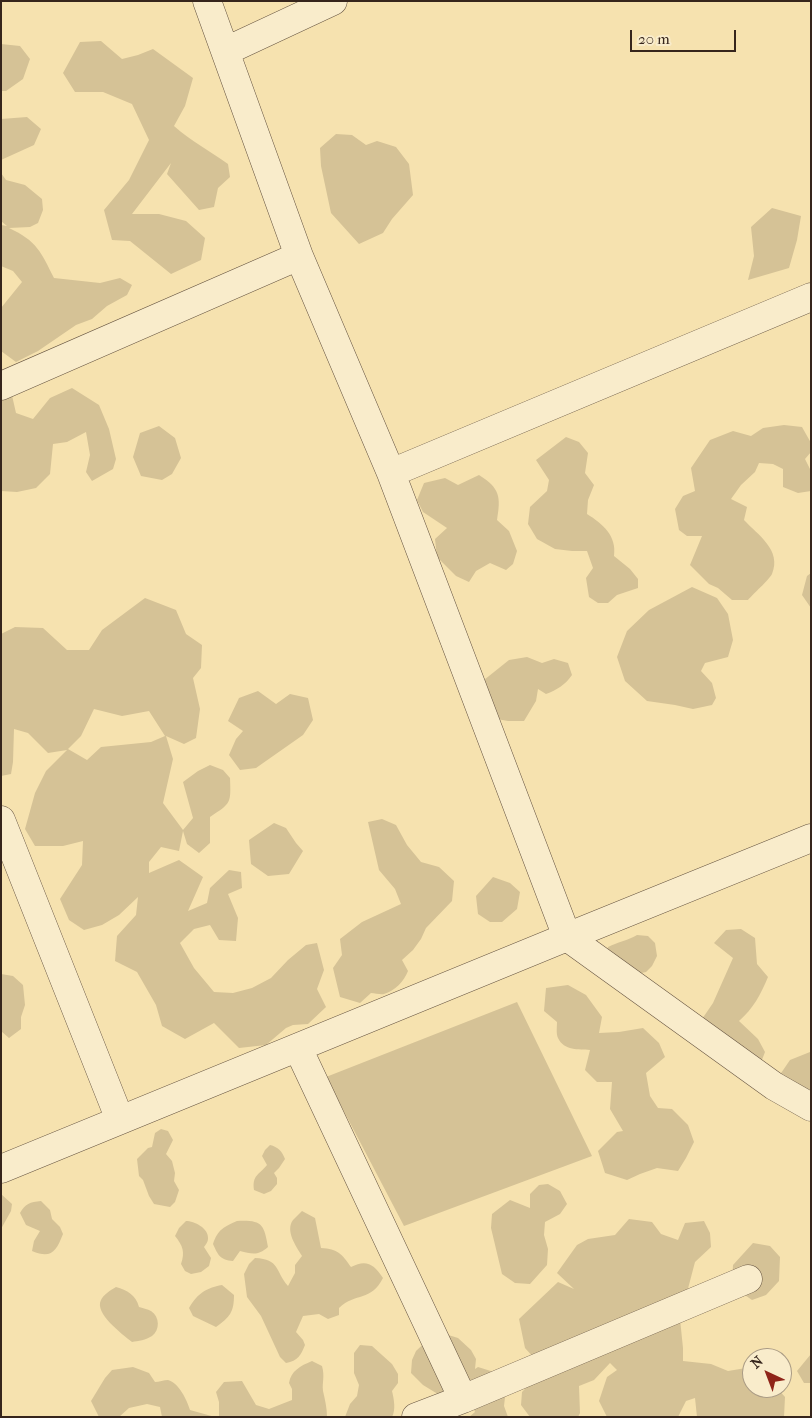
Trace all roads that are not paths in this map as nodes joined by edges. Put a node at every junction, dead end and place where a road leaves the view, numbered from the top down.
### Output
1 (207, 1) edge
2 (333, 1) edge
3 (226, 51) junction
4 (299, 256) junction
5 (811, 297) edge
6 (1, 386) edge
7 (391, 473) junction
8 (1, 820) edge
9 (811, 838) edge
10 (567, 937) junction
11 (298, 1048) junction
12 (811, 1107) edge
13 (120, 1120) junction
14 (1, 1169) edge
15 (748, 1279) dead end
16 (463, 1399) junction
17 (416, 1417) edge

1 - 3 street
2 - 3 street
3 - 4 street
4 - 6 street
4 - 7 street
5 - 7 street
7 - 10 street
8 - 13 street
9 - 10 street
10 - 11 street
10 - 12 street
11 - 13 street
11 - 16 street
13 - 14 street
15 - 16 street
16 - 17 street

